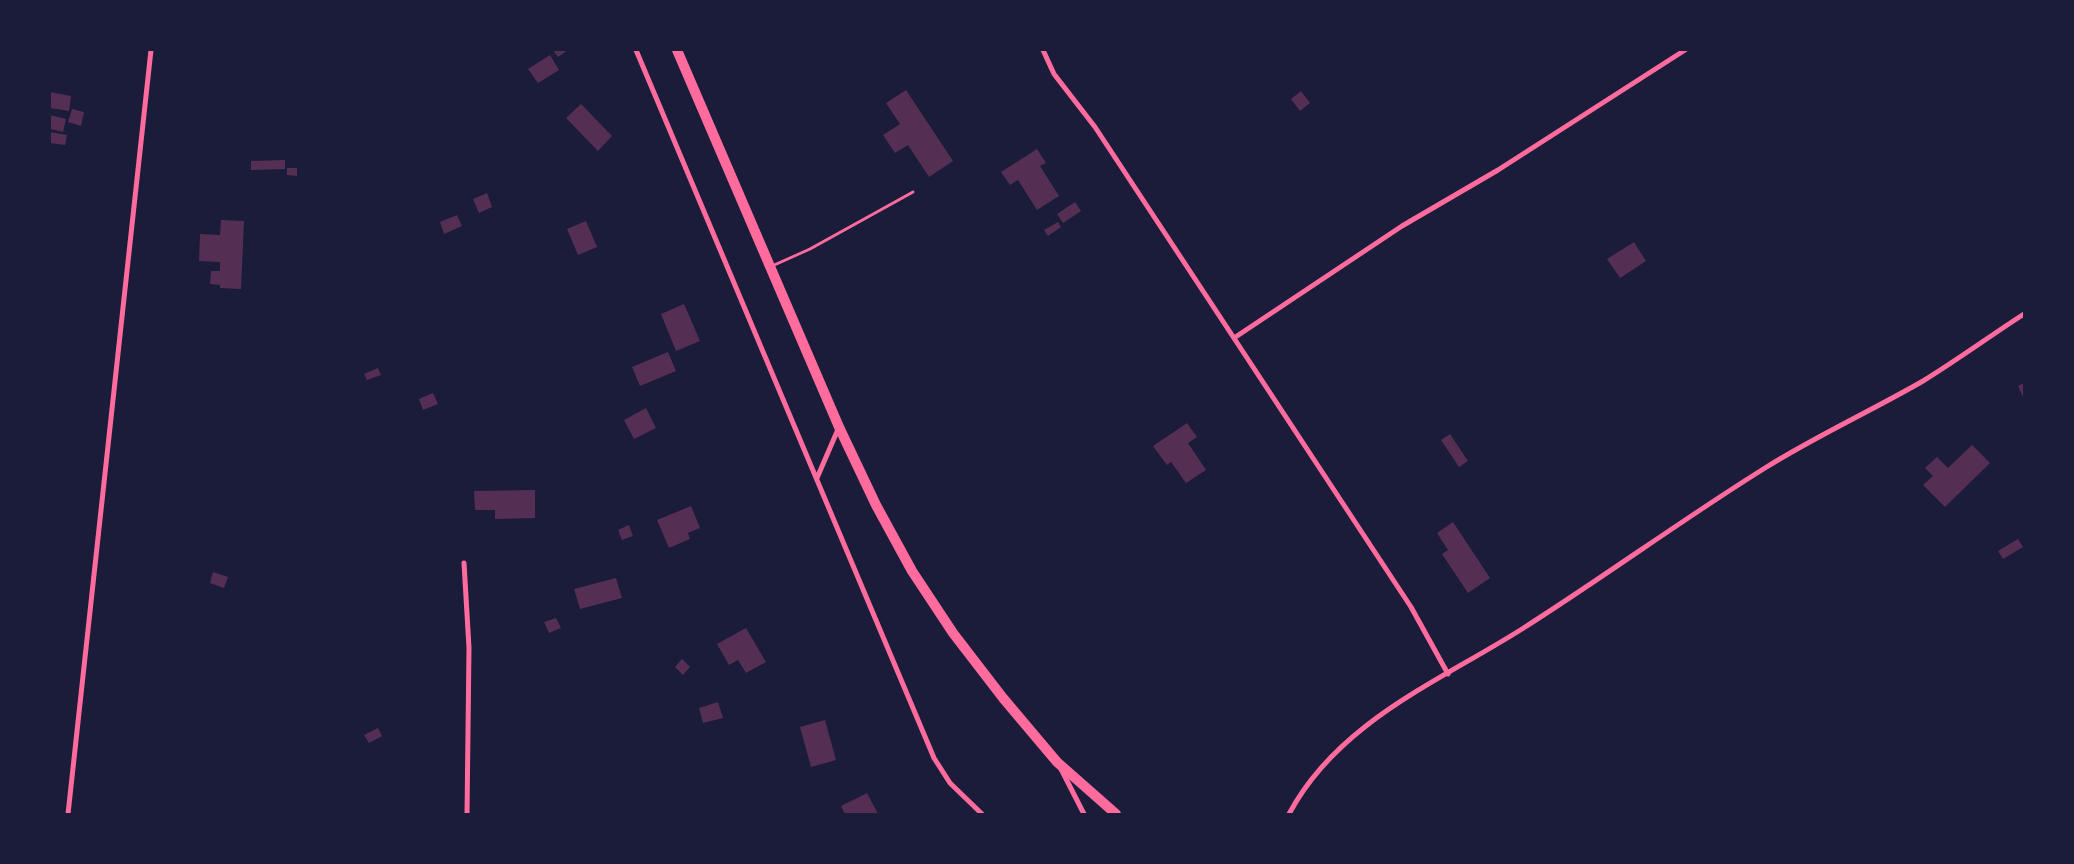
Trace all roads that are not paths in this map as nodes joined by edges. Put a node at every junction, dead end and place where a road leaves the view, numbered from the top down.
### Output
1 (151, 50) edge
2 (636, 50) edge
3 (677, 50) edge
4 (1043, 50) edge
5 (1685, 50) edge
6 (913, 192) dead end
7 (771, 266) junction
8 (2024, 314) edge
9 (1234, 338) junction
10 (839, 427) junction
11 (817, 478) junction
12 (464, 563) dead end
13 (1448, 674) junction
14 (1058, 762) junction
15 (68, 814) edge
16 (466, 814) edge
17 (982, 814) edge
18 (1084, 814) edge
19 (1116, 814) edge
20 (1290, 814) edge

1 - 15 street
2 - 11 street
3 - 7 main road
4 - 9 street
5 - 9 street
6 - 7 lane
7 - 10 main road
8 - 13 street
9 - 13 street
10 - 11 street
10 - 14 main road
11 - 17 street
12 - 16 street
13 - 20 street
14 - 18 street
14 - 19 main road

